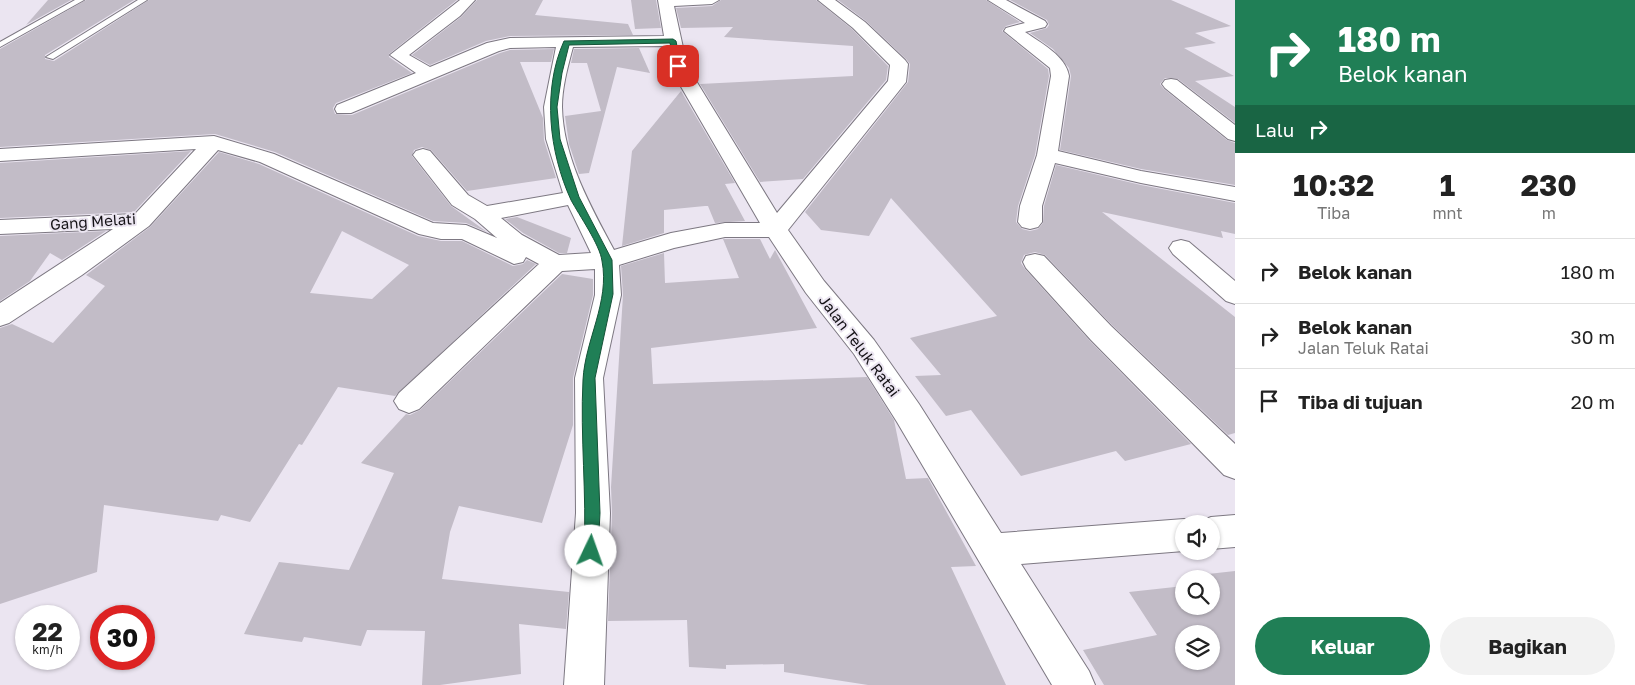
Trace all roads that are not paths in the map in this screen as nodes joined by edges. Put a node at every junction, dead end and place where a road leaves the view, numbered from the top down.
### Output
1 (80, 0) edge
2 (143, 0) edge
3 (468, 0) edge
4 (712, 0) edge
5 (825, 0) edge
6 (995, 0) edge
7 (665, 1) edge
8 (673, 41) junction
9 (566, 42) junction
10 (0, 45) edge
11 (50, 58) dead end
12 (430, 74) junction
13 (1171, 84) dead end
14 (344, 109) dead end
15 (1235, 135) edge
16 (214, 142) junction
17 (0, 155) edge
18 (422, 155) dead end
19 (1047, 155) junction
20 (1235, 194) edge
21 (575, 197) junction
22 (483, 214) junction
23 (141, 221) junction
24 (1030, 222) dead end
25 (0, 227) edge
26 (776, 230) junction
27 (1181, 248) dead end
28 (607, 260) junction
29 (1035, 262) dead end
30 (549, 267) junction
31 (1235, 295) edge
32 (0, 316) edge
33 (410, 401) dead end
34 (1235, 465) edge
35 (1235, 531) edge
36 (1220, 532) edge
37 (1175, 536) edge
38 (994, 550) junction
39 (584, 685) edge
40 (1075, 685) edge

1 - 10 lane
2 - 11 lane
3 - 12 street
4 - 7 street
5 - 26 street
6 - 19 street
7 - 8 street, Jalan Teluk Ratai
8 - 9 street
8 - 26 street, Jalan Teluk Ratai
9 - 12 street
9 - 21 street
12 - 14 street
13 - 15 street
16 - 17 street
16 - 23 street, Gang Melati
16 - 30 street
18 - 22 street
19 - 20 street
19 - 24 street
21 - 22 street
21 - 28 street
22 - 30 street
23 - 25 street, Gang Melati
23 - 32 street
26 - 28 street
26 - 38 street, Jalan Teluk Ratai
27 - 31 street
28 - 30 street
28 - 39 street
29 - 34 street
30 - 33 street
35 - 36 street
37 - 38 street
38 - 40 street, Jalan Teluk Ratai

